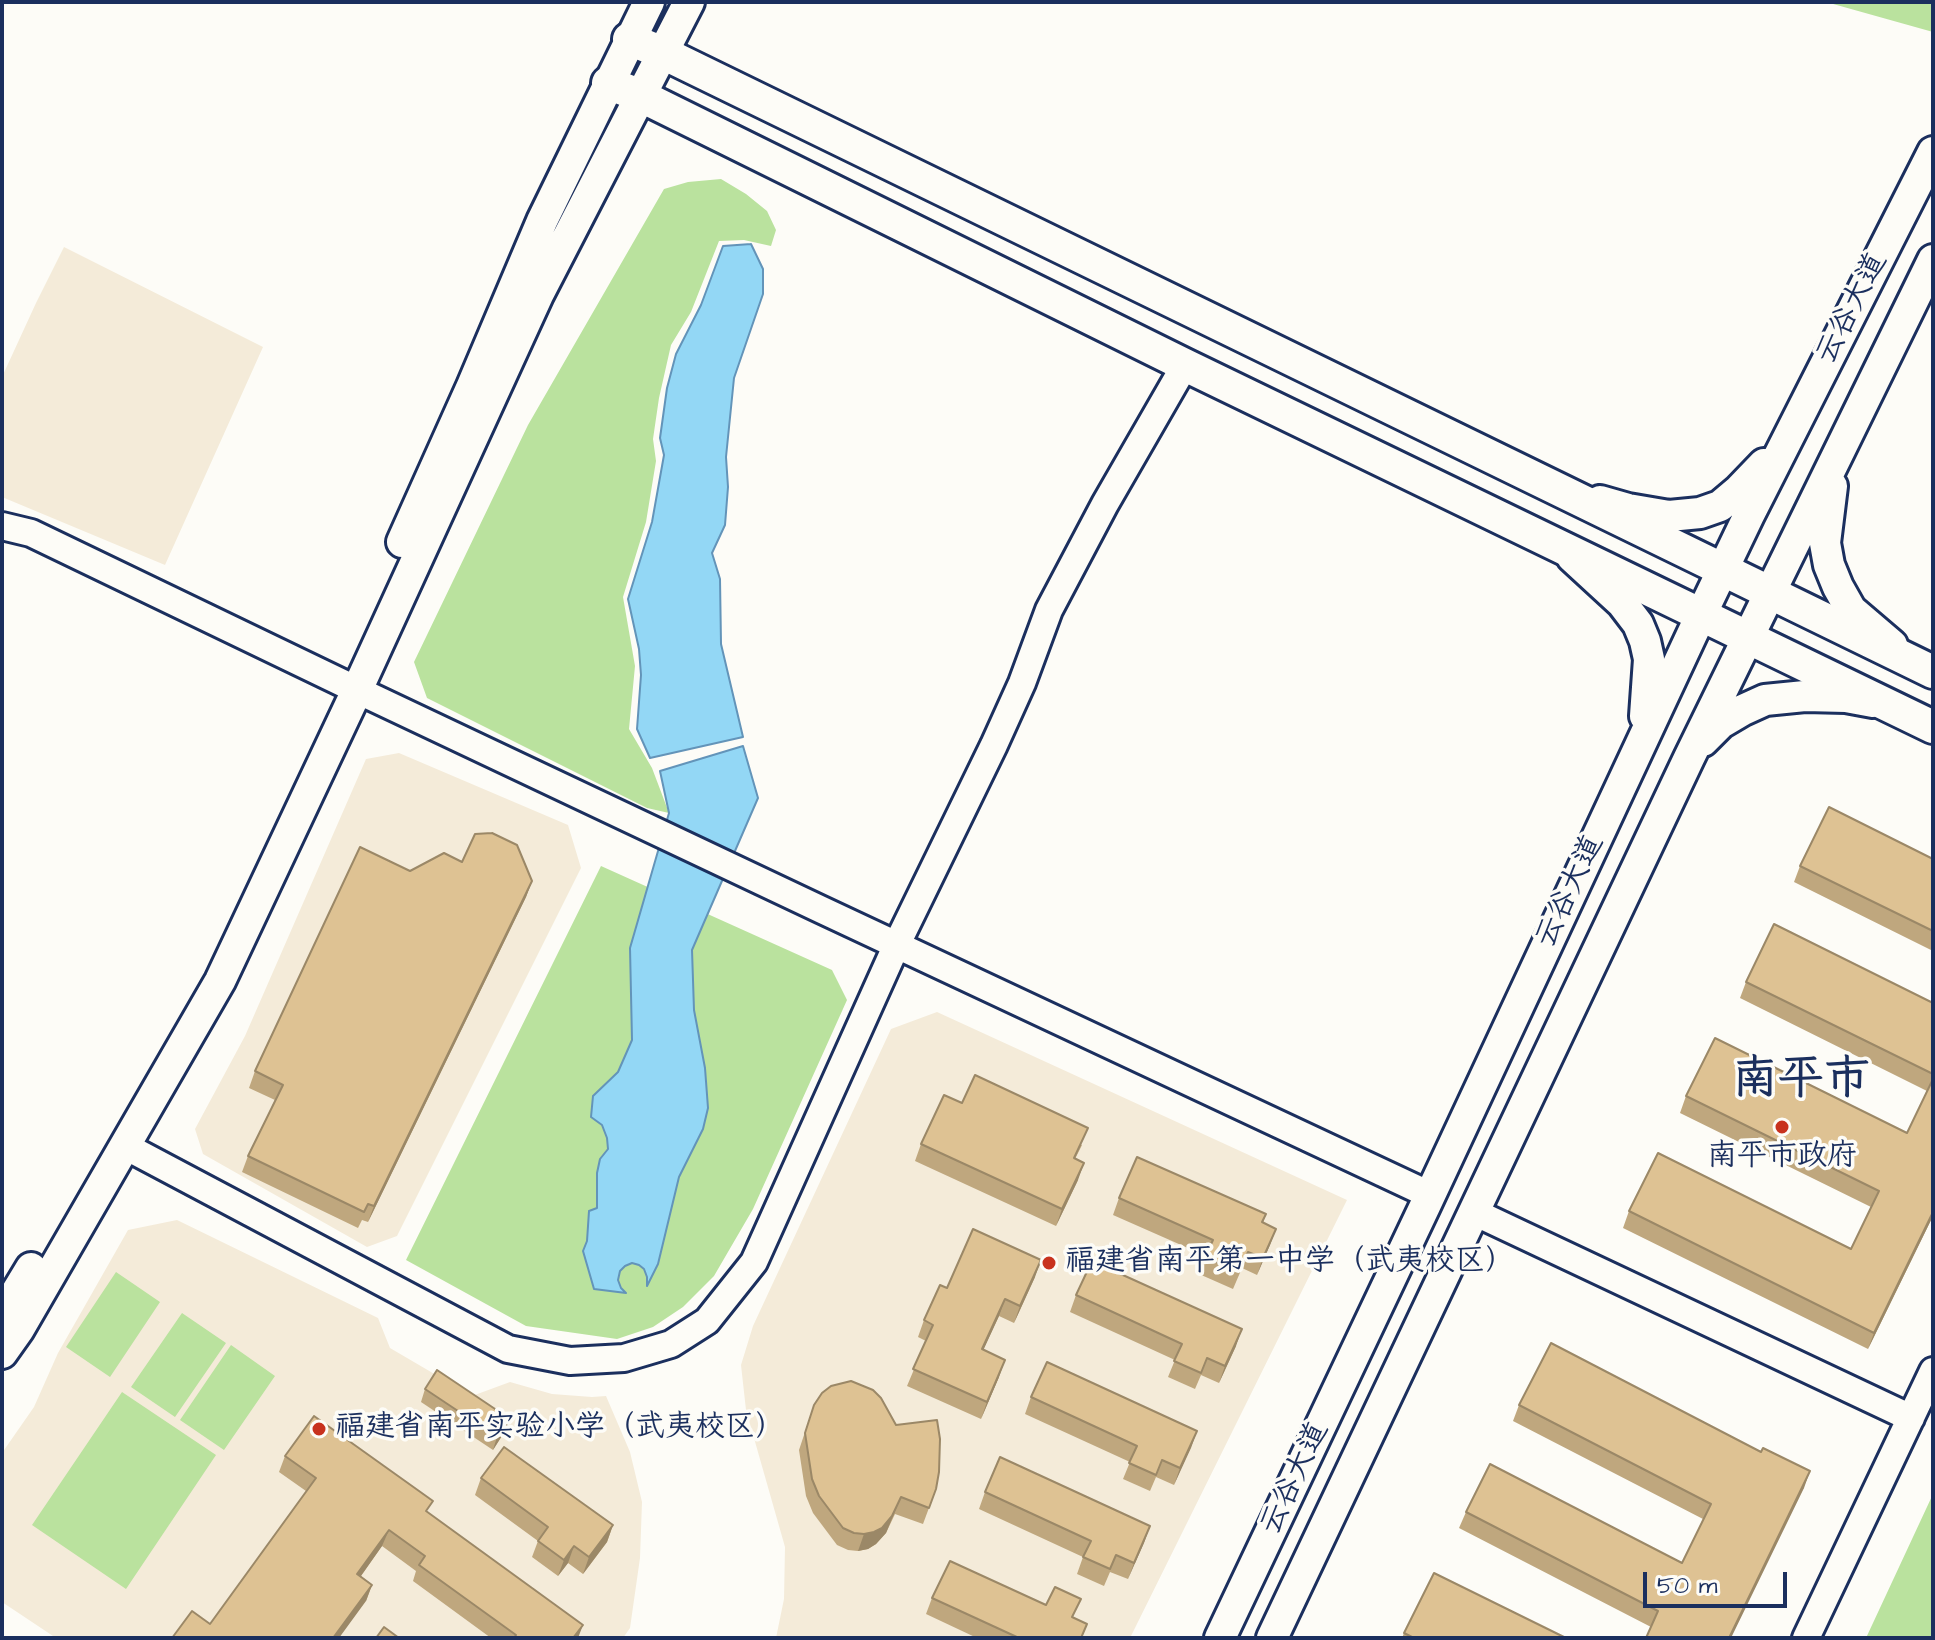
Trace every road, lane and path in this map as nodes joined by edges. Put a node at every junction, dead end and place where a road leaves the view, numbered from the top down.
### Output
1 (649, 2) edge
2 (689, 2) edge
3 (629, 39) junction
4 (663, 53) junction
5 (608, 83) junction
6 (641, 96) junction
7 (1933, 152) edge
8 (1933, 260) edge
9 (1185, 365) junction
10 (1791, 432) junction
11 (1838, 456) junction
12 (1561, 490) junction
13 (2, 526) edge
14 (2, 542) edge
15 (1555, 543) junction
16 (1723, 569) junction
17 (1770, 592) junction
18 (1701, 615) junction
19 (1748, 638) junction
20 (1922, 667) edge
21 (346, 691) junction
22 (1884, 704) junction
23 (1933, 727) edge
24 (1643, 739) junction
25 (1689, 758) junction
26 (894, 950) junction
27 (125, 1146) junction
28 (1428, 1200) junction
29 (1471, 1219) junction
30 (2, 1316) edge
31 (2, 1353) edge
32 (1933, 1371) edge
33 (1908, 1423) junction
34 (1220, 1638) edge
35 (1272, 1638) edge
36 (1806, 1638) edge

1 - 3 main road
2 - 4 main road
3 - 4 main road
3 - 5 main road
4 - 6 main road
4 - 12 main road
5 - 6 main road
5 - 21 main road
6 - 9 main road
6 - 21 main road
7 - 10 main road, 云谷大道
8 - 11 main road, 云谷大道
9 - 15 main road
9 - 26 street
10 - 12 main road
10 - 16 main road, 云谷大道
11 - 17 main road, 云谷大道
11 - 20 main road
12 - 16 main road
13 - 21 street
14 - 21 street
15 - 18 main road
15 - 24 main road
16 - 17 main road
16 - 18 main road, 云谷大道
17 - 19 main road, 云谷大道
17 - 20 main road
18 - 19 main road
18 - 24 main road, 云谷大道
19 - 22 main road
19 - 25 main road, 云谷大道
21 - 26 street
21 - 27 main road
21 - 30 main road
22 - 23 main road
22 - 25 main road
24 - 28 main road, 云谷大道
25 - 29 main road, 云谷大道
26 - 27 street
26 - 28 street
27 - 31 main road
28 - 34 main road, 云谷大道
29 - 33 street
29 - 35 main road, 云谷大道
32 - 33 street
33 - 36 street

